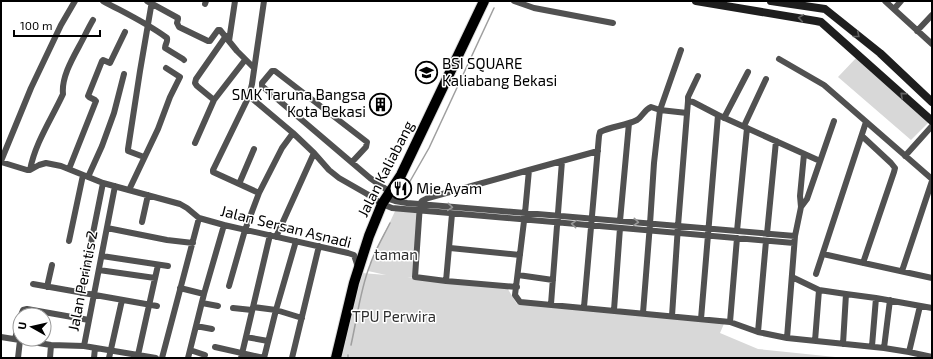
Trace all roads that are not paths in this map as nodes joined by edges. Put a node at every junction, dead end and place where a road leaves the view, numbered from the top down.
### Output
1 (75, 1) edge
2 (103, 1) edge
3 (235, 1) edge
4 (264, 1) edge
5 (484, 1) edge
6 (514, 1) edge
7 (696, 1) edge
8 (771, 1) edge
9 (885, 1) edge
10 (901, 1) edge
11 (150, 2) edge
12 (894, 9) junction
13 (932, 15) edge
14 (824, 16) junction
15 (93, 20) dead end
16 (613, 23) dead end
17 (148, 25) junction
18 (917, 31) junction
19 (125, 32) dead end
20 (228, 39) junction
21 (932, 44) edge
22 (681, 50) dead end
23 (779, 59) dead end
24 (184, 60) dead end
25 (245, 60) junction
26 (166, 68) dead end
27 (254, 68) junction
28 (748, 72) dead end
29 (124, 74) dead end
30 (698, 76) dead end
31 (766, 78) dead end
32 (249, 96) junction
33 (214, 100) junction
34 (688, 101) junction
35 (932, 102) edge
36 (660, 110) junction
37 (687, 113) junction
38 (721, 116) junction
39 (834, 121) dead end
40 (932, 121) edge
41 (866, 122) junction
42 (629, 123) junction
43 (932, 126) edge
44 (745, 127) junction
45 (292, 133) junction
46 (862, 136) junction
47 (776, 141) junction
48 (195, 143) dead end
49 (254, 149) dead end
50 (598, 151) junction
51 (314, 153) junction
52 (804, 154) junction
53 (906, 156) junction
54 (144, 157) junction
55 (1, 161) edge
56 (562, 161) junction
57 (820, 161) junction
58 (352, 162) junction
59 (69, 169) junction
60 (30, 170) junction
61 (529, 170) junction
62 (86, 176) junction
63 (932, 180) edge
64 (103, 183) junction
65 (239, 184) junction
66 (115, 186) junction
67 (129, 190) junction
68 (259, 193) junction
69 (148, 195) junction
70 (389, 201) junction
71 (420, 207) junction
72 (801, 207) junction
73 (525, 213) junction
74 (452, 214) junction
75 (558, 216) junction
76 (199, 218) junction
77 (592, 219) junction
78 (524, 220) junction
79 (620, 221) junction
80 (142, 222) dead end
81 (557, 223) junction
82 (650, 224) junction
83 (224, 225) junction
84 (591, 226) junction
85 (678, 226) junction
86 (107, 228) junction
87 (620, 228) junction
88 (709, 228) junction
89 (245, 230) junction
90 (650, 231) junction
91 (737, 231) junction
92 (677, 233) junction
93 (767, 234) junction
94 (273, 236) junction
95 (708, 236) junction
96 (795, 236) junction
97 (737, 238) junction
98 (69, 241) dead end
99 (296, 241) junction
100 (766, 241) junction
101 (193, 243) junction
102 (794, 243) junction
103 (319, 246) junction
104 (450, 248) junction
105 (823, 254) junction
106 (520, 255) junction
107 (102, 256) junction
108 (863, 262) junction
109 (52, 265) dead end
110 (158, 265) junction
111 (168, 266) dead end
112 (359, 269) junction
113 (99, 270) junction
114 (902, 271) junction
115 (816, 274) dead end
116 (518, 276) junction
117 (792, 277) junction
118 (155, 278) junction
119 (932, 278) edge
120 (553, 280) junction
121 (446, 281) junction
122 (33, 284) dead end
123 (229, 286) dead end
124 (517, 286) junction
125 (47, 287) junction
126 (180, 288) junction
127 (820, 290) junction
128 (81, 293) junction
129 (204, 294) junction
130 (846, 294) junction
131 (94, 295) junction
132 (876, 298) junction
133 (122, 300) junction
134 (890, 300) junction
135 (202, 304) junction
136 (551, 304) junction
137 (149, 305) junction
138 (158, 306) dead end
139 (218, 306) dead end
140 (920, 306) junction
141 (584, 307) junction
142 (233, 308) dead end
143 (252, 308) junction
144 (932, 308) edge
145 (276, 310) junction
146 (614, 310) junction
147 (52, 313) edge
148 (643, 313) junction
149 (672, 316) junction
150 (302, 318) junction
151 (701, 319) junction
152 (89, 320) junction
153 (730, 322) junction
154 (196, 326) junction
155 (212, 330) dead end
156 (758, 332) junction
157 (246, 337) junction
158 (1, 338) edge
159 (787, 338) junction
160 (12, 339) edge
161 (268, 341) junction
162 (815, 341) junction
163 (843, 344) junction
164 (52, 345) edge
165 (84, 346) junction
166 (872, 346) junction
167 (18, 347) edge
168 (51, 347) edge
169 (215, 347) dead end
170 (95, 348) junction
171 (884, 348) junction
172 (111, 350) junction
173 (190, 350) junction
174 (909, 352) junction
175 (205, 355) dead end
176 (137, 356) edge
177 (242, 356) edge
178 (932, 357) edge
179 (18, 358) edge
180 (50, 358) edge
181 (94, 358) edge
182 (109, 358) edge
183 (156, 358) edge
184 (162, 358) edge
185 (188, 358) edge
186 (264, 358) edge
187 (292, 358) edge
188 (336, 358) edge

1 - 55 street
2 - 17 street
3 - 20 street
4 - 27 street
5 - 70 main road, Jalan Kaliabang
6 - 16 street
14 -> 7 street
8 - 14 street
9 - 12 street
10 - 12 street
11 - 17 street
11 - 20 street
12 - 18 street
13 - 18 street
14 -> 35 street
40 -> 14 street
15 - 60 street
17 - 24 street
17 - 54 street
18 - 21 street
19 - 59 street
20 - 25 street
20 - 33 street
22 - 36 street
23 - 41 street
25 - 27 street
25 - 33 street
26 - 54 street
27 - 32 street
28 - 38 street
29 - 62 street
30 - 34 street
31 - 44 street
32 - 45 street
32 - 65 street
33 - 48 street
34 - 37 street
34 - 38 street
36 - 37 street
36 - 42 street
36 - 82 street
37 - 85 street
38 - 44 street
38 - 88 street
39 - 57 street
41 - 46 street
41 - 53 street
42 - 50 street
42 - 79 street
43 - 53 street
44 - 47 street
44 - 91 street
45 - 51 street
45 - 68 street
46 - 105 street
46 - 108 street
47 - 52 street
47 - 93 street
49 - 65 street
50 - 56 street
50 - 77 street
51 - 70 street
51 - 94 street
52 - 57 street
52 - 72 street
53 - 63 street
54 - 67 street
55 - 60 street
56 - 61 street
56 - 75 street
57 - 72 street
58 - 58 street
58 - 70 street
59 - 60 street
59 - 62 street
61 - 71 street
61 - 73 street
62 - 64 street
62 - 98 street
63 - 114 street
64 - 66 street
64 - 128 street
65 - 68 street
66 - 67 street
66 - 86 street, Jalan Perintis 2
67 - 69 street
68 - 89 street
69 - 76 street
69 - 80 street
70 - 71 street
70 - 112 main road, Jalan Kaliabang
71 -> 73 street
71 - 74 street
71 - 121 street
72 - 96 street
73 - 75 street
73 - 78 street
74 - 78 street
74 - 104 street
75 - 77 street
75 - 81 street
76 - 83 street, Jalan Sersan Asnadi
76 - 101 street
77 - 79 street
77 - 84 street
78 - 81 street
78 - 106 street
79 -> 82 street
84 -> 81 street
81 - 120 street
82 - 85 street
82 - 90 street
83 - 89 street, Jalan Sersan Asnadi
83 - 129 street
84 - 87 street
84 - 141 street
85 - 88 street
85 - 92 street
86 - 101 street
86 - 107 street, Jalan Perintis 2
87 - 90 street
87 - 146 street
88 - 91 street
88 - 95 street
89 - 94 street, Jalan Sersan Asnadi
89 - 123 street
90 - 92 street
90 - 148 street
91 - 93 street
92 - 95 street
92 - 149 street
93 - 96 street
94 - 99 street, Jalan Sersan Asnadi
94 - 143 street
95 - 97 street
95 - 151 street
96 - 102 street
97 - 100 street
97 - 153 street
99 - 103 street, Jalan Sersan Asnadi
99 - 145 street
100 - 102 street
100 - 156 street
101 - 126 street
102 - 117 street
103 - 112 street, Jalan Sersan Asnadi
103 - 150 street
104 - 106 street
104 - 121 street
105 - 108 street
105 - 115 street
106 - 116 street
107 - 110 street
107 - 113 street, Jalan Perintis 2
108 - 114 street
109 - 125 street
110 - 111 street
110 - 118 street
112 - 188 main road, Jalan Kaliabang
113 - 118 street
113 - 131 street, Jalan Perintis 2
114 - 119 street
116 - 120 street
116 - 124 street
117 - 127 street
117 - 159 street
118 - 137 street
120 - 136 street
121 - 124 street
122 - 125 street
124 - 136 street
125 - 128 street
126 - 129 street
126 - 184 street
127 - 130 street
127 - 162 street
128 - 131 street
129 - 135 street
130 - 132 street
130 - 163 street
131 - 133 street
131 - 152 street, Jalan Perintis 2
132 - 134 street
132 - 166 street
133 - 137 street
133 - 172 street
134 - 140 street
134 - 171 street
135 - 139 street
135 - 154 street
136 - 141 street
137 - 138 street
137 - 176 street
140 - 144 street
140 - 174 street
141 - 146 street
142 - 143 street
143 - 145 street
143 - 157 street
145 - 150 street
145 - 161 street
146 - 148 street
147 - 152 street
148 - 149 street
149 - 151 street
150 - 187 street
151 - 153 street
152 - 165 street, Jalan Perintis 2
153 - 156 street
154 - 155 street
154 - 173 street
156 - 159 street
157 - 161 street
157 - 177 street
158 - 160 street, Jalan Perintis 2
159 - 162 street
161 - 186 street
162 - 163 street
163 - 166 street
164 - 165 street, Jalan Perintis 2
165 - 170 street
166 - 171 street
167 - 179 street
168 - 180 street
169 - 177 street
170 - 172 street
170 - 181 street
171 - 174 street
172 - 176 street
172 - 182 street
173 - 175 street
173 - 185 street
174 - 178 street
176 - 183 street
177 - 186 street

